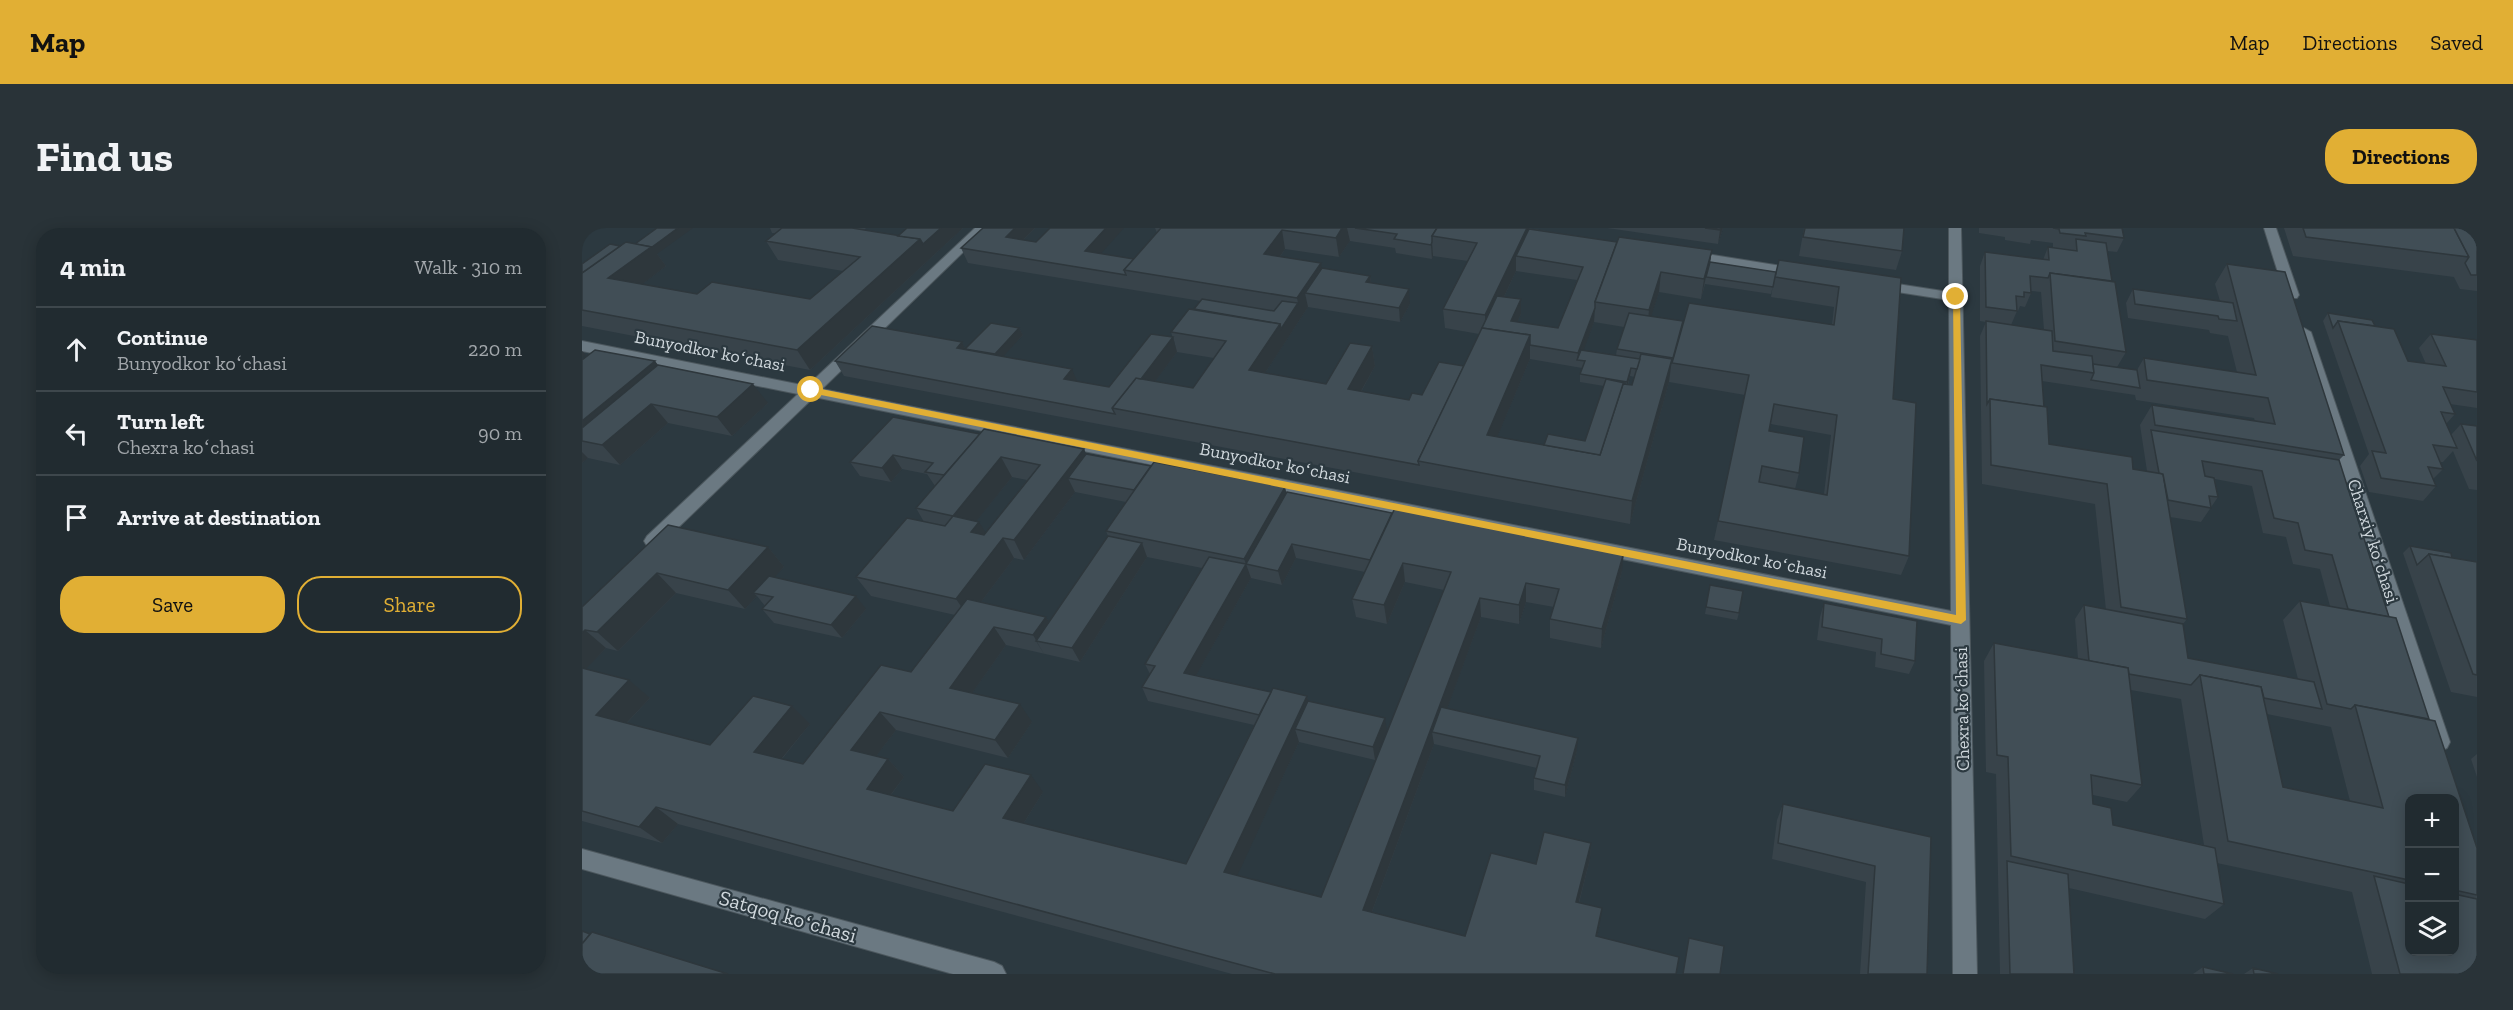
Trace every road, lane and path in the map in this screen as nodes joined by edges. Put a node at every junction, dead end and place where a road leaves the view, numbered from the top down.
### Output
1 (982, 228) edge
2 (1955, 228) edge
3 (2270, 228) edge
4 (1675, 253) edge
5 (1816, 275) edge
6 (1862, 282) edge
7 (1956, 297) junction
8 (582, 346) edge
9 (811, 390) junction
10 (641, 553) edge
11 (1961, 620) junction
12 (2444, 754) edge
13 (582, 859) edge
14 (994, 974) edge
15 (1965, 974) edge

1 - 9 street
2 - 7 street, Chexra koʻchasi
3 - 12 street, Charxiy koʻchasi
4 - 5 street
6 - 7 street
7 - 11 street, Chexra koʻchasi
8 - 9 street, Bunyodkor koʻchasi
9 - 10 street
9 - 11 street, Bunyodkor koʻchasi
11 - 15 street, Chexra koʻchasi
13 - 14 street, Satqoq koʻchasi

